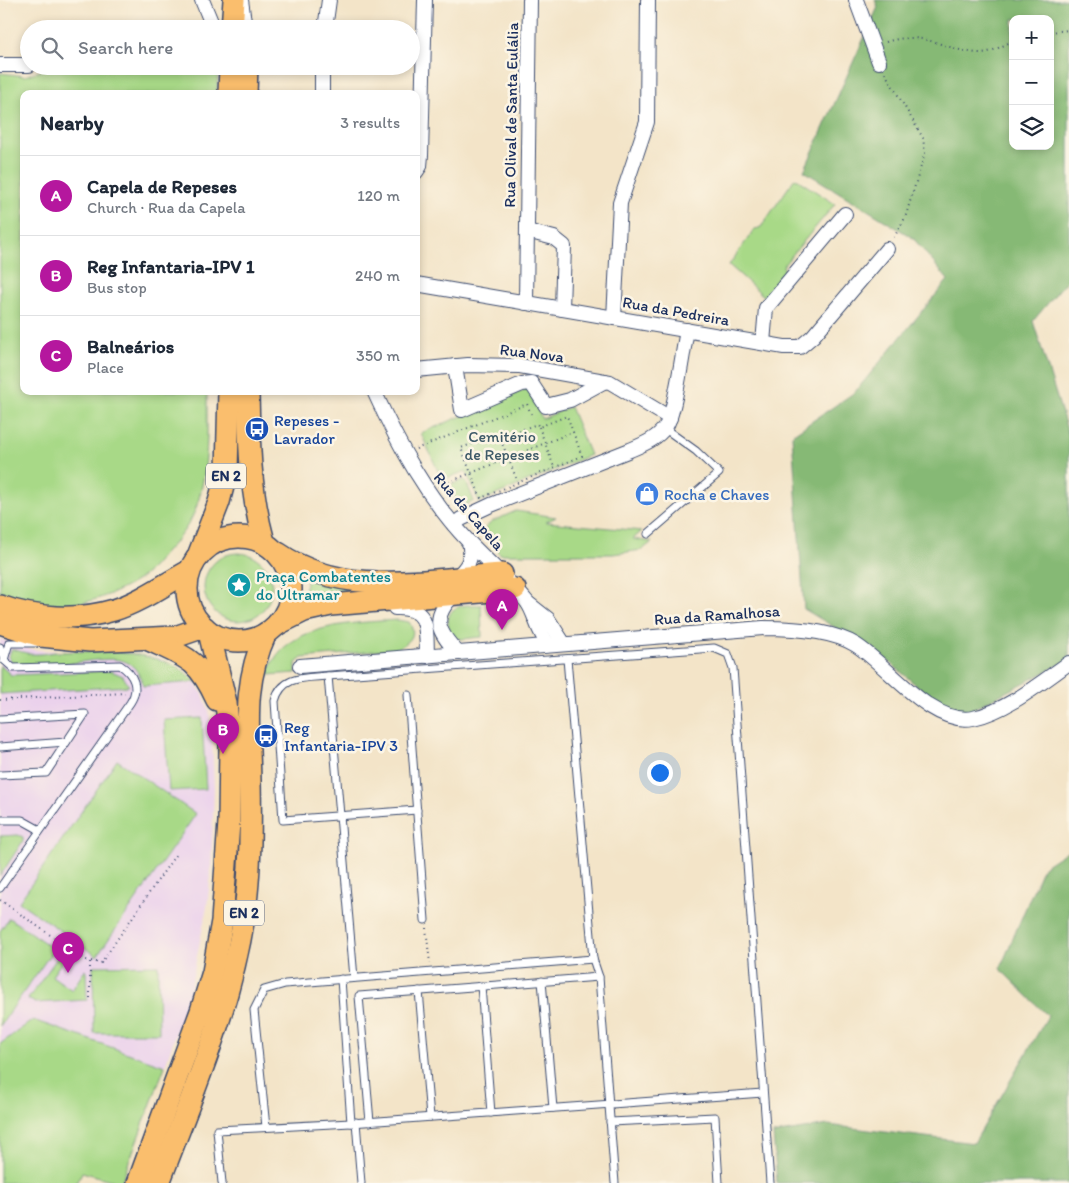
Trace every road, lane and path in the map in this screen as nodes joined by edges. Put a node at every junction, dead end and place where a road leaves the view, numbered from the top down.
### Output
1 (202, 0) edge
2 (226, 0) edge
3 (234, 0) edge
4 (241, 0) edge
5 (247, 0) edge
6 (328, 0) edge
7 (425, 0) edge
8 (530, 0) edge
9 (648, 0) edge
10 (856, 0) edge
11 (210, 20) edge
12 (229, 20) edge
13 (232, 20) edge
14 (244, 20) edge
15 (246, 20) edge
16 (326, 20) edge
17 (420, 21) edge
18 (1069, 30) edge
19 (1054, 32) edge
20 (1009, 43) edge
21 (878, 57) junction
22 (0, 65) edge
23 (20, 65) edge
24 (229, 75) edge
25 (322, 75) edge
26 (419, 75) edge
27 (228, 90) edge
28 (322, 90) edge
29 (419, 90) edge
30 (420, 113) edge
31 (420, 166) edge
32 (845, 214) dead end
33 (527, 231) junction
34 (888, 249) joint
35 (420, 285) edge
36 (526, 303) junction
37 (562, 309) junction
38 (614, 318) junction
39 (687, 330) junction
40 (763, 344) junction
41 (455, 366) junction
42 (420, 370) edge
43 (605, 381) junction
44 (228, 395) edge
45 (248, 395) edge
46 (257, 395) edge
47 (376, 395) edge
48 (531, 414) dead end
49 (667, 423) junction
50 (539, 427) junction
51 (573, 432) junction
52 (500, 438) junction
53 (545, 443) junction
54 (249, 445) junction
55 (405, 454) junction
56 (508, 458) junction
57 (554, 467) junction
58 (471, 473) junction
59 (518, 482) junction
60 (427, 491) junction
61 (454, 525) junction
62 (648, 534) dead end
63 (469, 542) junction
64 (271, 547) junction
65 (193, 564) junction
66 (454, 586) junction
67 (513, 586) junction
68 (416, 598) junction
69 (352, 603) junction
70 (0, 606) edge
71 (0, 623) edge
72 (206, 629) junction
73 (272, 629) junction
74 (55, 638) junction
75 (149, 640) junction
76 (564, 644) junction
77 (549, 645) junction
78 (0, 647) edge
79 (458, 654) junction
80 (427, 656) junction
81 (567, 659) junction
82 (4, 660) junction
83 (1069, 663) edge
84 (300, 666) dead end
85 (328, 676) junction
86 (134, 692) junction
87 (408, 695) dead end
88 (0, 700) edge
89 (228, 717) junction
90 (0, 719) edge
91 (66, 742) junction
92 (0, 747) edge
93 (0, 775) edge
94 (417, 810) junction
95 (340, 815) junction
96 (0, 820) edge
97 (40, 830) junction
98 (176, 854) dead end
99 (0, 888) edge
100 (0, 900) edge
101 (425, 920) joint
102 (593, 959) junction
103 (90, 960) junction
104 (430, 971) junction
105 (599, 977) junction
106 (354, 978) junction
107 (341, 979) junction
108 (542, 981) junction
109 (481, 986) junction
110 (419, 991) junction
111 (90, 998) dead end
112 (763, 1093) junction
113 (609, 1104) junction
114 (553, 1108) junction
115 (490, 1113) junction
116 (430, 1117) junction
117 (370, 1122) junction
118 (610, 1122) junction
119 (354, 1123) junction
120 (266, 1127) junction
121 (138, 1183) edge
122 (159, 1183) edge
123 (222, 1183) edge
124 (361, 1183) edge
125 (615, 1183) edge
126 (719, 1183) edge
127 (770, 1183) edge

1 - 11 street
2 - 12 street
3 - 13 main road
4 - 14 street
5 - 15 main road
6 - 16 street
7 - 17 street
8 - 33 street, Rua Olival de Santa Eulália
9 - 38 street
10 - 21 street
18 - 19 path
20 - 21 path
21 - 34 path
22 - 23 street
24 - 27 main road
25 - 28 street
26 - 29 street
30 - 31 street
32 - 40 street
33 - 36 street, Rua Olival de Santa Eulália
33 - 37 street
34 - 40 street, Rua da Pedreira
35 - 36 street, Rua da Pedreira
36 - 37 street, Rua da Pedreira
37 - 38 street, Rua da Pedreira
38 - 39 street, Rua da Pedreira
39 - 40 street, Rua da Pedreira
39 - 49 street
41 - 42 street, Rua Nova
41 - 43 street, Rua Nova
41 - 43 street, Rua Nova
43 - 49 street, Rua Nova
44 - 65 main road, EN 2
45 - 54 main road, EN 2
46 - 54 street
47 - 55 street, Rua da Capela
48 - 55 path
49 - 61 street
49 - 62 lane
50 - 51 path
50 - 52 path
50 - 53 path
51 - 53 path
51 - 57 path
52 - 56 path
52 - 58 path
53 - 56 path
53 - 57 path
54 - 64 main road, EN 2
55 - 60 street, Rua da Capela
56 - 58 path
56 - 59 path
57 - 59 path
58 - 59 path
58 - 60 path
60 - 61 street, Rua da Capela
61 - 63 street, Rua da Capela
63 - 66 street
63 - 67 street, Rua da Capela
64 - 65 main road
64 - 66 main road
64 - 73 main road, EN 2
65 - 70 main road
65 - 72 main road, EN 2
66 - 67 main road
66 - 68 main road
66 - 79 street
67 - 68 street
67 - 76 street
67 - 77 street, Rua da Capela
68 - 69 main road
69 - 73 main road
69 - 80 street
71 - 74 main road
72 - 73 main road
72 - 75 main road
72 - 89 main road, EN 2
73 - 122 main road, EN 2
74 - 75 main road
74 - 82 lane
75 - 89 main road
76 - 77 street, Rua da Ramalhosa
76 - 83 street, Rua da Ramalhosa
77 - 79 street, Rua da Ramalhosa
78 - 82 lane
79 - 80 street, Rua da Ramalhosa
80 - 84 street, Rua da Ramalhosa
81 - 85 lane
81 - 102 lane
81 - 112 lane
82 - 86 lane
85 - 95 lane
85 - 95 lane
86 - 88 path
86 - 97 lane
87 - 94 lane
89 - 121 main road, EN 2
90 - 91 lane
91 - 92 lane
91 - 93 lane
94 - 95 lane
94 - 101 lane
95 - 106 lane
96 - 97 lane
97 - 99 lane
98 - 103 path
100 - 103 path
101 - 104 path
102 - 104 lane
102 - 105 lane
103 - 111 path
104 - 106 lane
105 - 108 lane
105 - 113 lane
106 - 107 lane
107 - 119 lane
107 - 120 lane
108 - 109 lane
108 - 114 lane
109 - 110 lane
109 - 115 lane
110 - 116 lane
110 - 117 lane
112 - 113 lane
112 - 127 lane
113 - 114 lane
113 - 118 lane
114 - 115 lane
115 - 116 lane
116 - 117 lane
117 - 119 lane
118 - 125 lane
118 - 126 lane
119 - 120 lane
119 - 124 lane
120 - 123 lane

